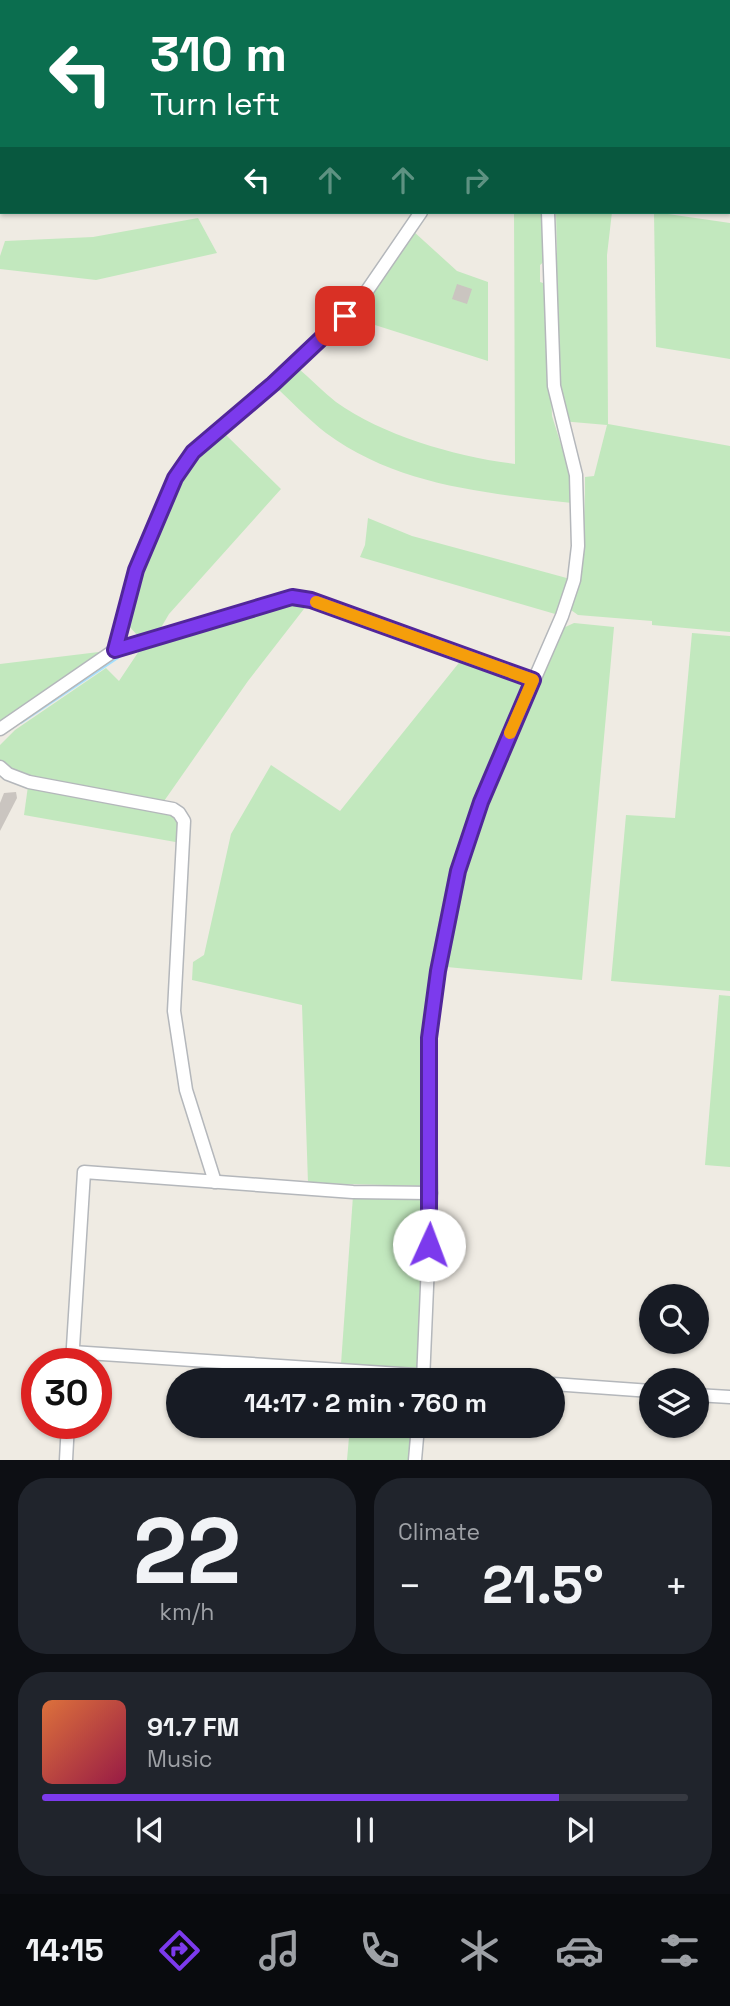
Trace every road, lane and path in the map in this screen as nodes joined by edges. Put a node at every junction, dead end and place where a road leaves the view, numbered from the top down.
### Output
1 (420, 214) edge
2 (548, 214) edge
3 (115, 650) junction
4 (533, 680) junction
5 (0, 729) edge
6 (0, 766) edge
7 (215, 1182) junction
8 (431, 1192) junction
9 (73, 1348) edge
10 (112, 1359) edge
11 (256, 1368) edge
12 (424, 1368) edge
13 (565, 1385) edge
14 (639, 1390) edge
15 (709, 1396) edge
16 (730, 1397) edge
17 (417, 1438) edge
18 (67, 1439) edge
19 (66, 1460) edge
20 (415, 1460) edge

1 - 3 street
2 - 4 street
3 - 4 street
3 - 5 street
4 - 8 street
6 - 7 street
7 - 8 street
7 - 9 street
8 - 12 street
10 - 11 street
13 - 14 street
15 - 16 street
17 - 20 street
18 - 19 street

